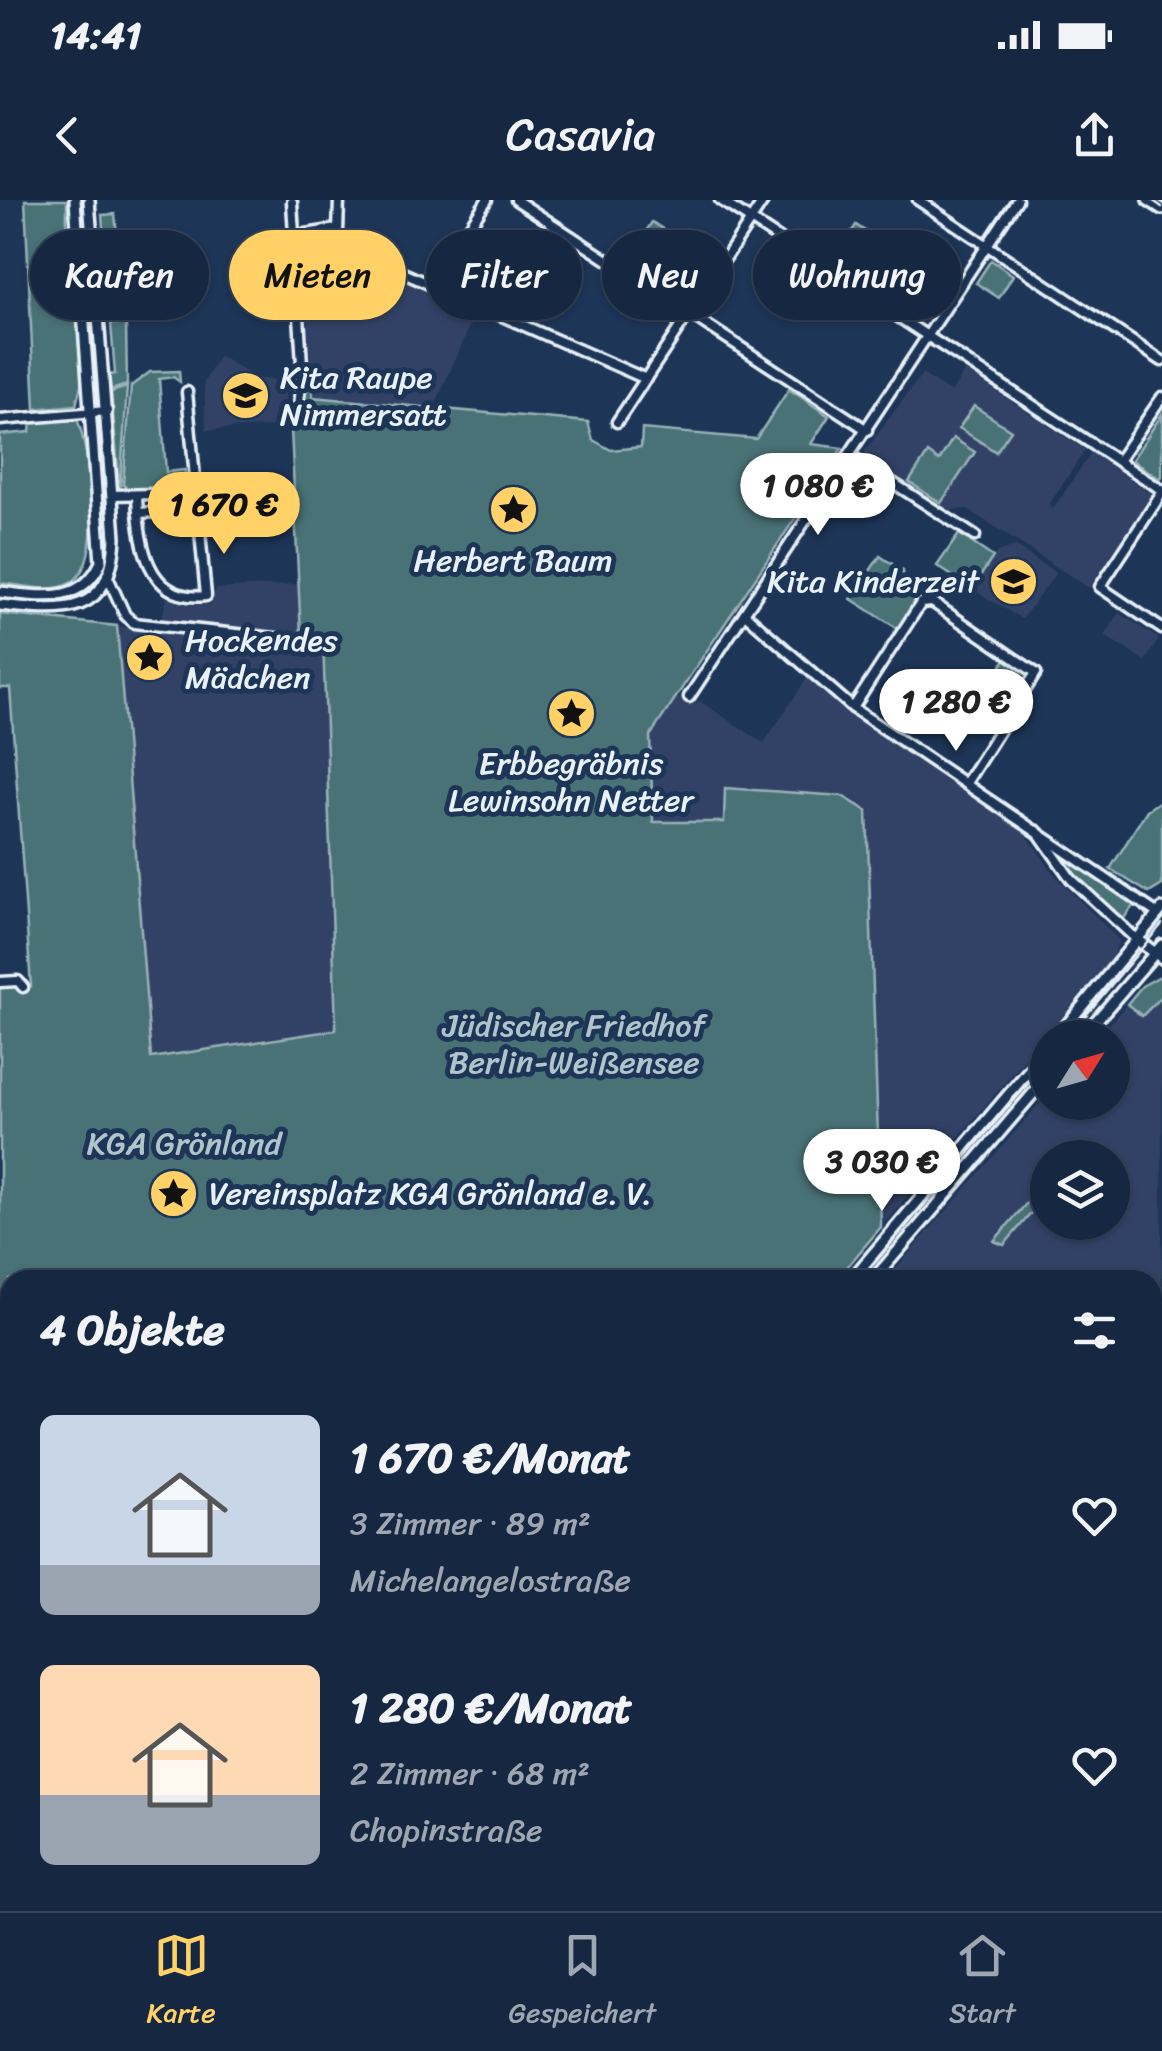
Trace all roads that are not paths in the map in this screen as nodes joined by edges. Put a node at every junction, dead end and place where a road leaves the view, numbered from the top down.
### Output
1 (75, 200) edge
2 (89, 200) edge
3 (339, 200) edge
4 (486, 200) edge
5 (516, 200) edge
6 (720, 200) edge
7 (764, 200) edge
8 (918, 200) edge
9 (1018, 200) edge
10 (1148, 200) edge
11 (292, 202) edge
12 (1162, 209) edge
13 (751, 220) junction
14 (338, 229) joint
15 (294, 230) edge
16 (333, 230) edge
17 (467, 230) edge
18 (988, 246) junction
19 (733, 247) edge
20 (602, 256) edge
21 (299, 320) edge
22 (513, 320) edge
23 (684, 320) edge
24 (700, 320) edge
25 (928, 336) junction
26 (1162, 361) edge
27 (646, 379) junction
28 (188, 392) dead end
29 (1162, 397) edge
30 (93, 412) junction
31 (107, 412) junction
32 (0, 420) edge
33 (297, 420) dead end
34 (617, 422) dead end
35 (867, 430) junction
36 (850, 454) junction
37 (1118, 461) junction
38 (194, 492) junction
39 (1162, 492) edge
40 (112, 495) junction
41 (137, 497) junction
42 (196, 510) junction
43 (138, 514) junction
44 (974, 536) dead end
45 (101, 562) junction
46 (109, 578) junction
47 (0, 592) edge
48 (96, 596) junction
49 (118, 598) junction
50 (0, 605) edge
51 (745, 614) junction
52 (1162, 629) edge
53 (302, 641) dead end
54 (689, 697) dead end
55 (854, 708) junction
56 (966, 783) junction
57 (1037, 831) junction
58 (1161, 913) edge
59 (1136, 939) junction
60 (1160, 952) edge
61 (0, 982) edge
62 (23, 987) dead end
63 (1071, 1020) edge
64 (1098, 1020) edge
65 (1030, 1069) edge
66 (1030, 1097) edge
67 (859, 1270) edge
68 (882, 1270) edge

1 - 30 main road
2 - 31 main road
3 - 14 street
4 - 17 street
5 - 20 street
6 - 13 street
7 - 13 street
8 - 18 street
9 - 18 street
10 - 12 main road
11 - 15 street
13 - 19 street
13 - 25 street
14 - 16 street
18 - 25 street
18 - 26 street
21 - 33 street
22 - 27 street
23 - 27 street
24 - 35 street
25 - 35 street
25 - 37 street
27 - 34 street
28 - 38 street
29 - 37 street
30 - 31 street
30 - 32 street
30 - 45 main road
31 - 40 main road
35 - 36 street
36 - 44 street
36 - 51 street
37 - 39 street
38 - 41 street
38 - 42 street
39 - 52 street
40 - 41 street
40 - 46 main road
41 - 43 street
42 - 43 street
42 - 43 street
45 - 46 street
45 - 47 main road
46 - 48 main road
46 - 49 street
48 - 49 street
48 - 50 main road
49 - 53 street
51 - 54 street
51 - 55 street
55 - 56 street
55 - 56 street
56 - 57 street
57 - 58 street
57 - 59 street
58 - 59 main road
59 - 60 main road
59 - 63 main road
60 - 64 main road
61 - 62 street
65 - 67 main road
66 - 68 main road

